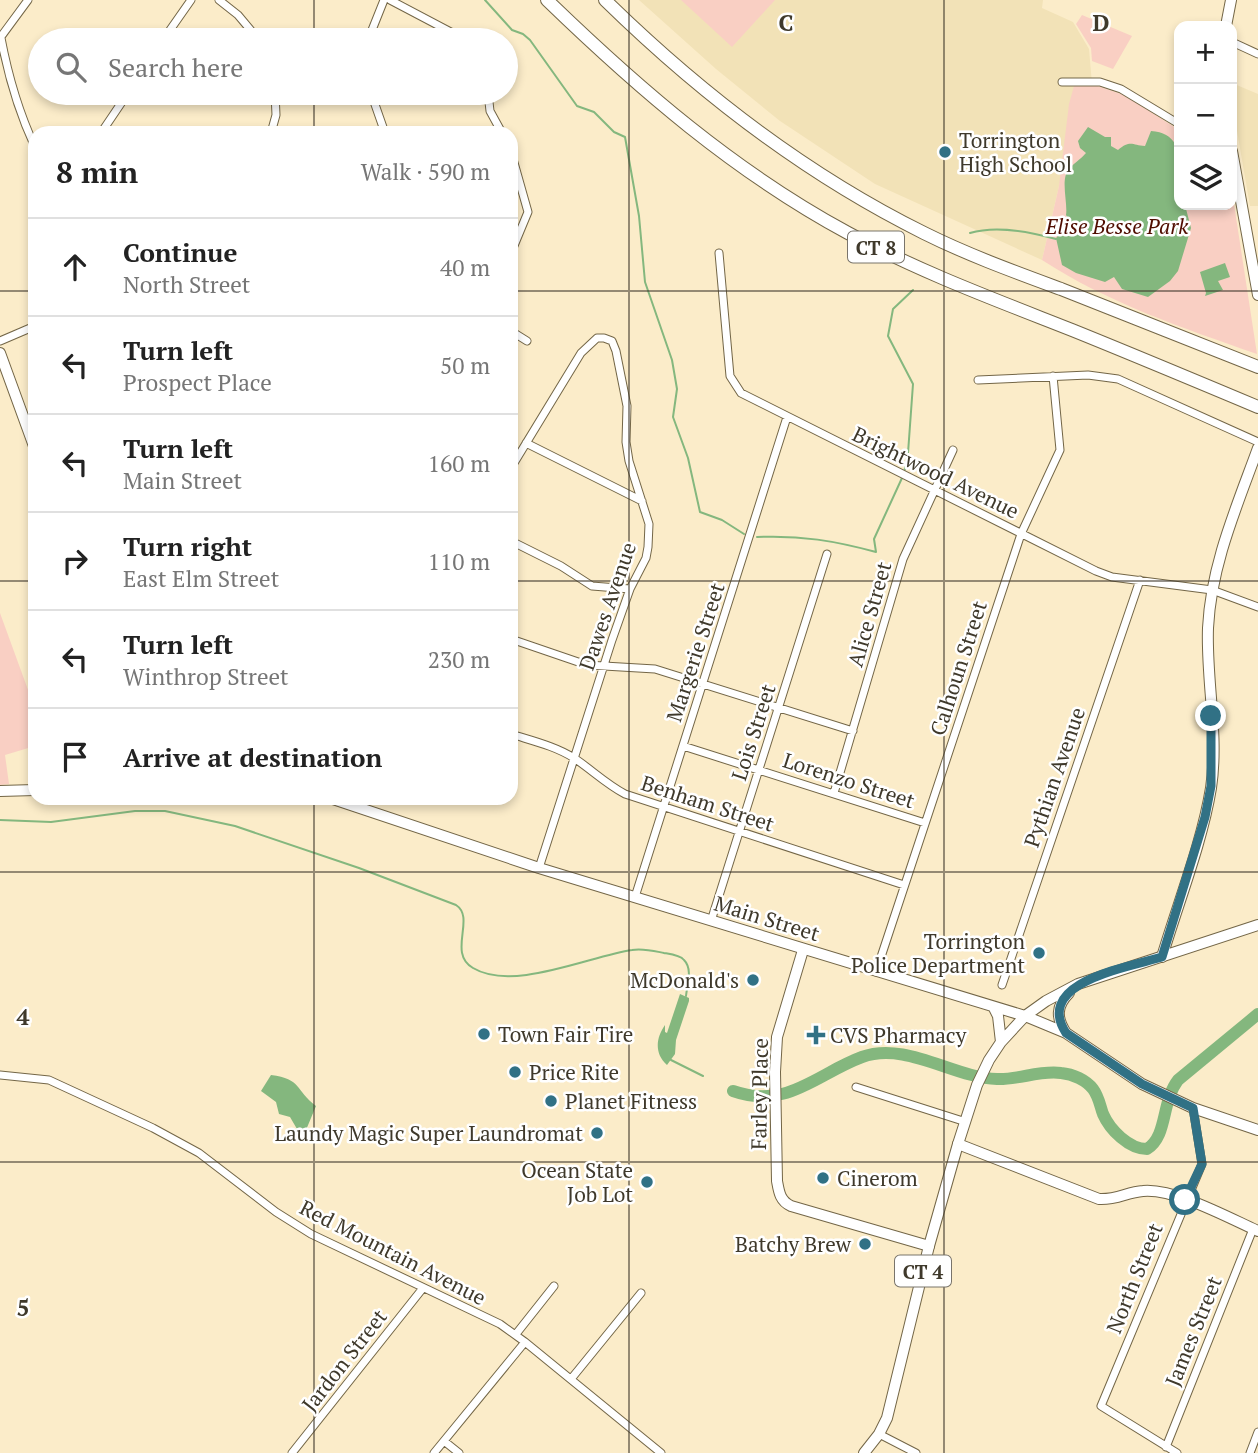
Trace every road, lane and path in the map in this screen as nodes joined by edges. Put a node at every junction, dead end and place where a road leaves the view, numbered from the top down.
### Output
1 (28, 0) edge
2 (191, 0) edge
3 (219, 0) edge
4 (384, 0) edge
5 (390, 0) edge
6 (547, 0) edge
7 (605, 0) edge
8 (1231, 0) edge
9 (1227, 21) edge
10 (171, 28) edge
11 (248, 28) edge
12 (373, 28) edge
13 (443, 28) edge
14 (1, 38) edge
15 (1237, 44) edge
16 (1258, 54) edge
17 (1062, 82) dead end
18 (120, 105) edge
19 (276, 105) edge
20 (375, 105) edge
21 (489, 105) edge
22 (1174, 121) edge
23 (106, 126) edge
24 (273, 126) edge
25 (383, 126) edge
26 (498, 126) edge
27 (28, 131) edge
28 (518, 177) edge
29 (1237, 179) edge
30 (518, 236) edge
31 (719, 253) dead end
32 (1258, 295) edge
33 (28, 329) edge
34 (518, 335) edge
35 (0, 341) edge
36 (527, 341) dead end
37 (0, 353) edge
38 (1258, 366) edge
39 (1053, 376) junction
40 (978, 380) dead end
41 (1258, 407) edge
42 (787, 417) junction
43 (28, 430) edge
44 (1258, 442) edge
45 (526, 443) junction
46 (1258, 448) edge
47 (953, 450) dead end
48 (518, 456) edge
49 (936, 490) junction
50 (642, 501) junction
51 (1021, 534) junction
52 (518, 544) edge
53 (827, 554) dead end
54 (1140, 580) junction
55 (630, 589) junction
56 (1212, 590) junction
57 (1258, 607) edge
58 (518, 641) edge
59 (604, 667) junction
60 (704, 685) junction
61 (779, 709) junction
62 (853, 731) junction
63 (518, 736) edge
64 (683, 746) junction
65 (575, 759) junction
66 (759, 770) junction
67 (28, 790) edge
68 (0, 792) edge
69 (834, 793) junction
70 (351, 805) edge
71 (664, 808) junction
72 (925, 822) junction
73 (739, 832) junction
74 (539, 868) junction
75 (904, 885) junction
76 (635, 897) junction
77 (711, 921) junction
78 (1258, 925) edge
79 (803, 950) junction
80 (1162, 957) junction
81 (876, 972) junction
82 (1078, 984) junction
83 (1002, 985) dead end
84 (994, 1008) junction
85 (1025, 1016) junction
86 (1066, 1033) junction
87 (1001, 1042) junction
88 (0, 1074) edge
89 (856, 1087) dead end
90 (1193, 1108) junction
91 (966, 1122) junction
92 (1258, 1130) edge
93 (958, 1144) junction
94 (1185, 1200) junction
95 (1256, 1230) edge
96 (929, 1246) junction
97 (554, 1286) dead end
98 (423, 1288) junction
99 (641, 1293) dead end
100 (516, 1334) junction
101 (525, 1342) junction
102 (571, 1379) junction
103 (1258, 1432) edge
104 (879, 1434) junction
105 (444, 1441) junction
106 (1166, 1447) junction
107 (292, 1453) edge
108 (434, 1453) edge
109 (459, 1453) edge
110 (661, 1453) edge
111 (864, 1453) edge
112 (916, 1453) edge
113 (1177, 1453) edge
114 (1250, 1453) edge

1 - 14 street
2 - 10 street
3 - 11 street
4 - 12 street
5 - 13 street
6 - 41 highway, CT 8
7 - 38 highway, CT 8
8 - 9 main road
14 - 27 street
15 - 16 street
17 - 22 street
18 - 23 street
19 - 24 street
20 - 25 street
21 - 26 street
28 - 30 street
29 - 32 main road
31 - 42 street, Brightwood Avenue
33 - 35 street
34 - 36 street
37 - 43 main road
39 - 40 street
39 - 44 street
39 - 51 street, Calhoun Street
42 - 49 street, Brightwood Avenue
42 - 60 street, Margerie Street
45 - 48 street
45 - 50 street
45 - 50 street, Dawes Avenue
46 - 56 main road
47 - 49 street, Alice Street
49 - 51 street, Brightwood Avenue
49 - 62 street, Alice Street
50 - 55 street, Dawes Avenue
51 - 54 street, Brightwood Avenue
51 - 72 street, Calhoun Street
52 - 55 street
53 - 61 street, Lois Street
54 - 56 street, Brightwood Avenue
54 - 83 street, Pythian Avenue
55 - 59 street, Dawes Avenue
56 - 57 street, Brightwood Avenue
56 - 80 main road
58 - 59 street
59 - 60 street
59 - 65 street, Dawes Avenue
60 - 61 street
60 - 64 street, Margerie Street
61 - 62 street
61 - 66 street, Lois Street
62 - 69 street, Alice Street
63 - 65 street, Benham Street
64 - 66 street, Lorenzo Street
64 - 71 street, Margerie Street
65 - 71 street, Benham Street
65 - 74 street, Dawes Avenue
66 - 69 street, Lorenzo Street
66 - 73 street, Lois Street
67 - 68 main road
69 - 72 street, Lorenzo Street
70 - 74 main road, Main Street
71 - 73 street, Benham Street
71 - 76 street, Margerie Street
72 - 75 street, Calhoun Street
73 - 75 street, Benham Street
73 - 77 street, Lois Street
74 - 76 main road, Main Street
75 - 81 street, Calhoun Street
76 - 77 main road, Main Street
77 - 79 main road, Main Street
78 - 80 main road, CT 4
79 - 81 main road, Main Street
79 - 96 main road, Farley Place
80 - 82 main road, CT 4
81 - 84 main road, Main Street
82 - 85 main road, CT 4
82 - 86 main road
84 - 85 main road, Main Street
84 - 87 main road
85 - 86 main road, Main Street
85 - 87 main road, CT 4
86 - 90 main road, Main Street
87 - 91 main road, CT 4
88 - 98 street, Red Mountain Avenue
89 - 91 street
90 - 92 main road, Main Street
90 - 94 street, North Street
91 - 93 main road, CT 4
93 - 94 main road
93 - 96 main road, CT 4
94 - 95 main road
94 - 106 street, North Street
95 - 106 street, James Street
96 - 104 main road, CT 4
97 - 100 street
98 - 100 street, Red Mountain Avenue
98 - 107 street, Jardon Street
99 - 102 street
100 - 101 street, Red Mountain Avenue
101 - 102 street, Red Mountain Avenue
101 - 105 street
102 - 110 street, Red Mountain Avenue
103 - 114 street
104 - 111 main road, CT 4
104 - 112 street
105 - 108 street
105 - 109 street
106 - 113 street

